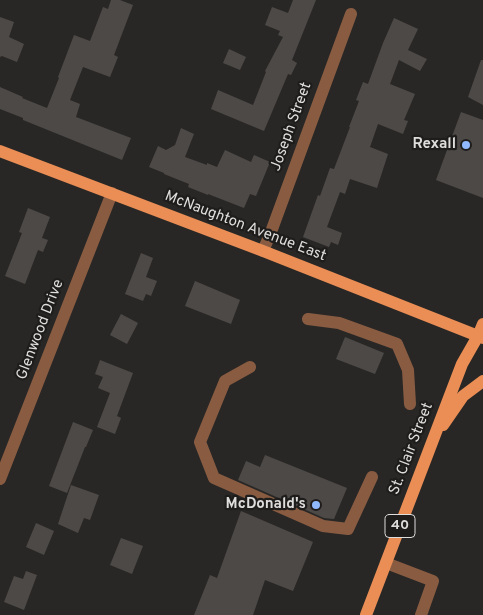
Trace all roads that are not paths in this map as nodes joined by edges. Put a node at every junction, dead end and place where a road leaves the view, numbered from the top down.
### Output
1 (351, 14) dead end
2 (0, 150) edge
3 (112, 194) junction
4 (262, 251) junction
5 (308, 319) dead end
6 (481, 333) edge
7 (250, 367) dead end
8 (483, 381) edge
9 (410, 404) dead end
10 (434, 437) junction
11 (372, 477) dead end
12 (0, 479) edge
13 (386, 563) junction
14 (366, 615) edge
15 (421, 615) edge

1 - 4 street, Joseph Street
2 - 3 main road, McNaughton Avenue East
3 - 4 main road, McNaughton Avenue East
3 - 12 street, Glenwood Drive
4 - 6 main road, McNaughton Avenue East
5 - 9 street
6 - 10 main road, St. Clair Street / 40
7 - 11 street
8 - 10 main road
10 - 13 main road, St. Clair Street / 40
13 - 14 main road, St. Clair Street / 40
13 - 15 street

